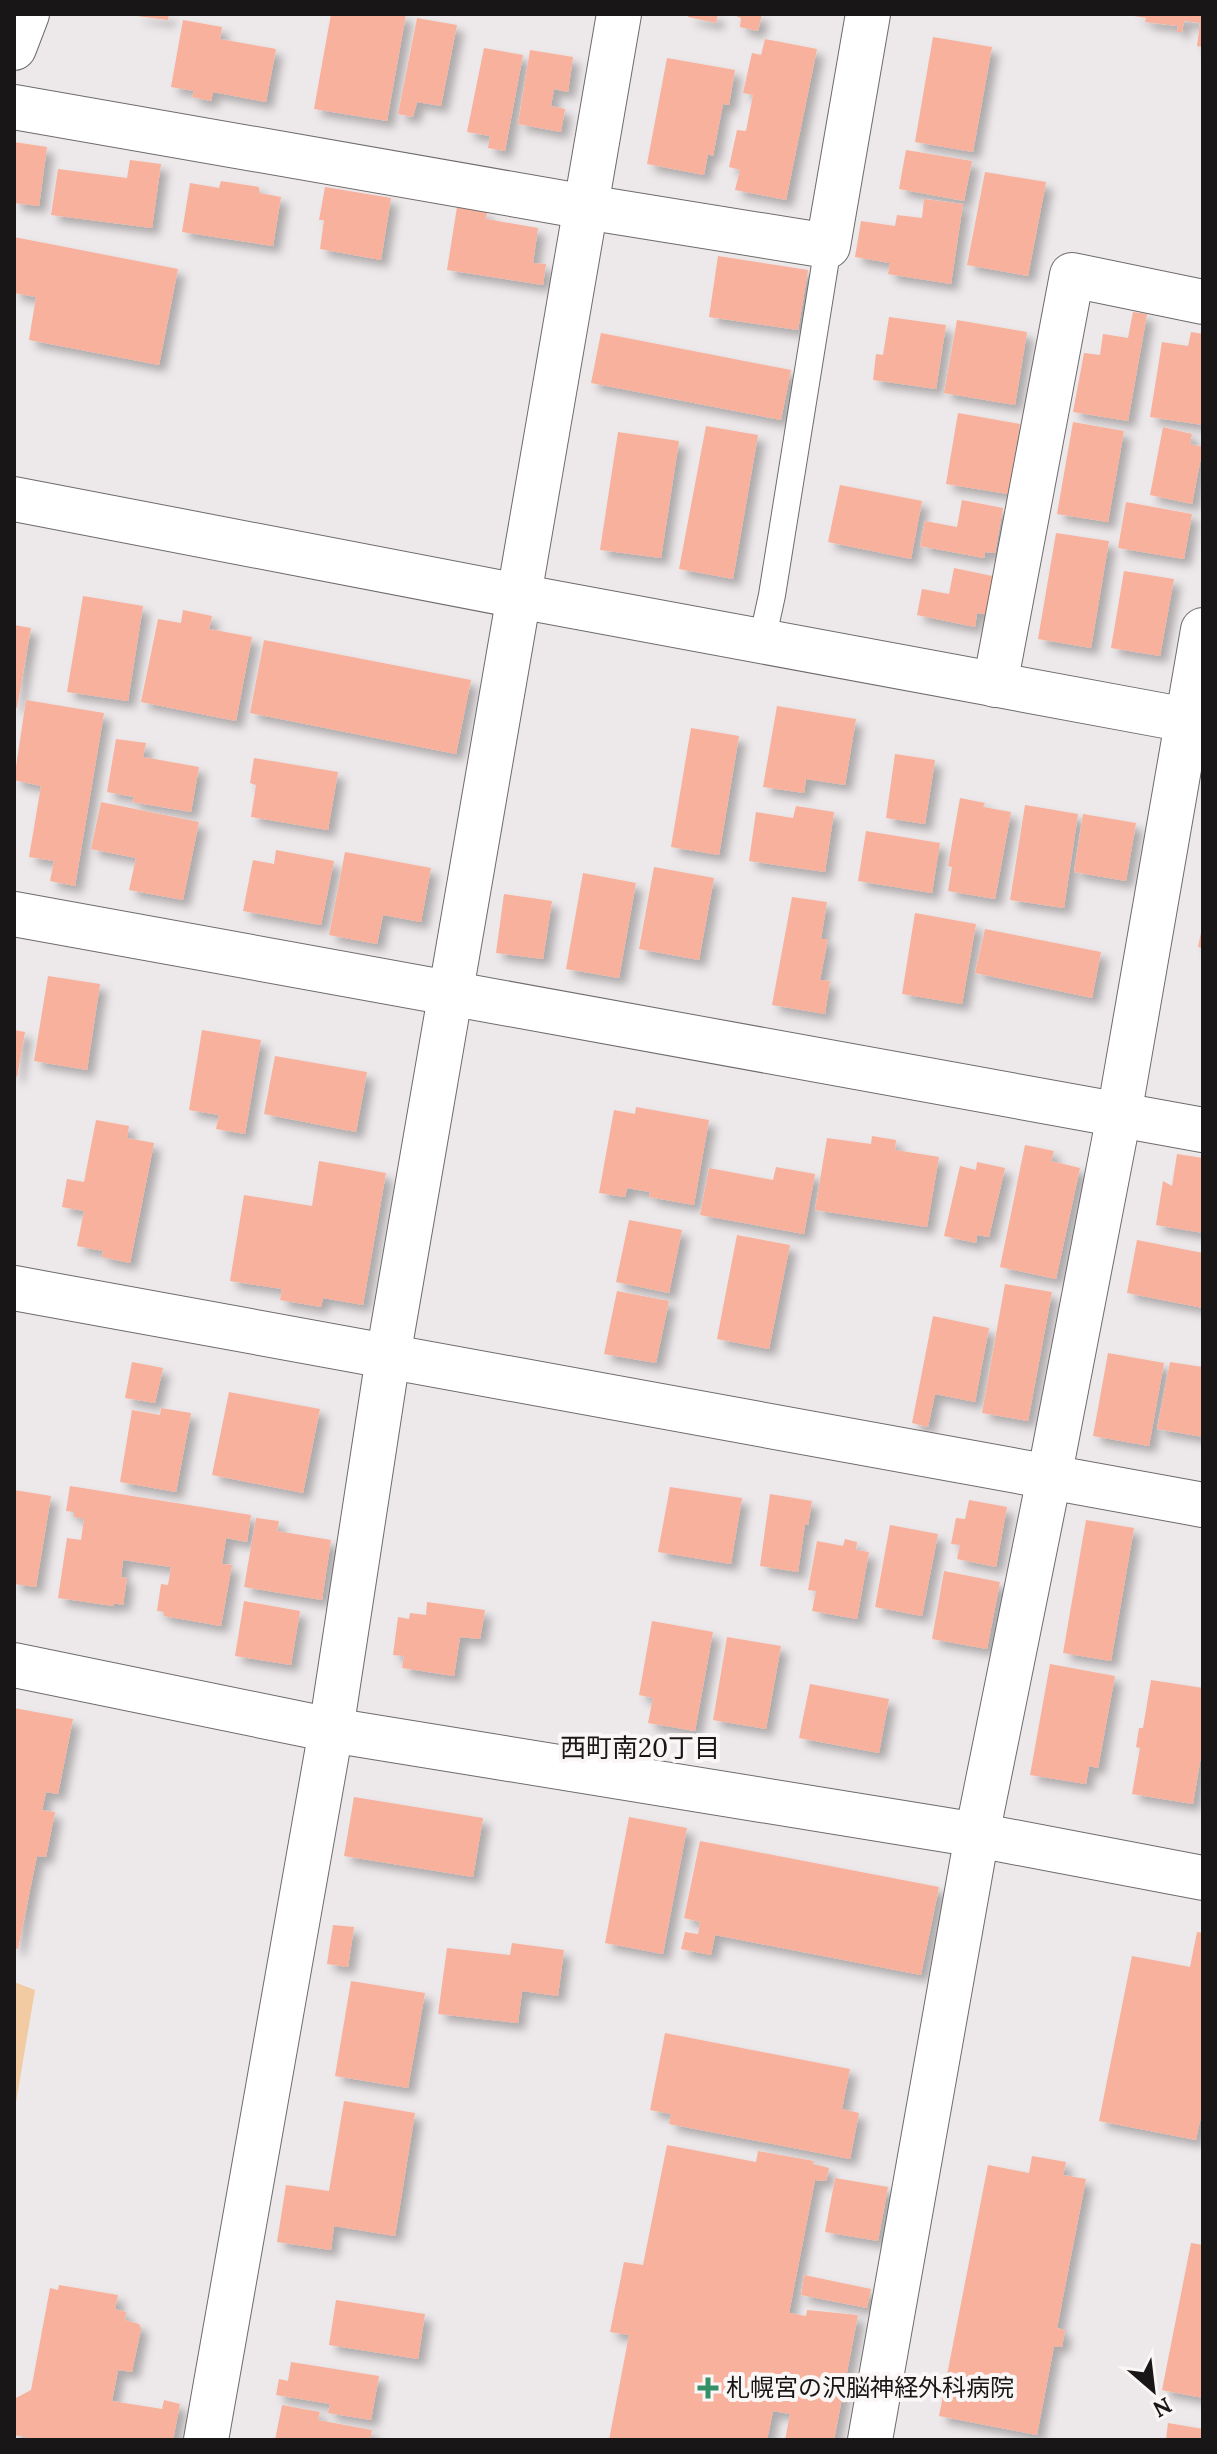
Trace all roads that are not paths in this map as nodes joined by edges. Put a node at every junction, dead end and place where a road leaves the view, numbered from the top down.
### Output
1 (27, 14) edge
2 (619, 14) edge
3 (868, 14) edge
4 (14, 48) edge
5 (14, 107) edge
6 (586, 207) junction
7 (828, 246) junction
8 (1203, 302) edge
9 (14, 499) edge
10 (518, 596) junction
11 (1203, 630) edge
12 (762, 641) junction
13 (995, 685) junction
14 (1195, 722) edge
15 (14, 914) edge
16 (450, 993) junction
17 (1119, 1115) junction
18 (1203, 1130) edge
19 (14, 1288) edge
20 (388, 1357) junction
21 (1049, 1478) junction
22 (1203, 1505) edge
23 (14, 1665) edge
24 (331, 1730) junction
25 (977, 1835) junction
26 (1203, 1878) edge
27 (206, 2440) edge
28 (870, 2440) edge

1 - 4 street
2 - 6 street
3 - 7 street
5 - 6 street
6 - 7 street
6 - 10 street
7 - 12 lane
8 - 13 street
9 - 10 street
10 - 12 street
10 - 16 street
11 - 14 street
12 - 13 street
13 - 14 street
14 - 17 street
15 - 16 street
16 - 17 street
16 - 20 street
17 - 18 street
17 - 21 street
19 - 20 street
20 - 21 street
20 - 24 street
21 - 22 street
21 - 25 street
23 - 24 street
24 - 25 street
24 - 27 street
25 - 26 street
25 - 28 street

